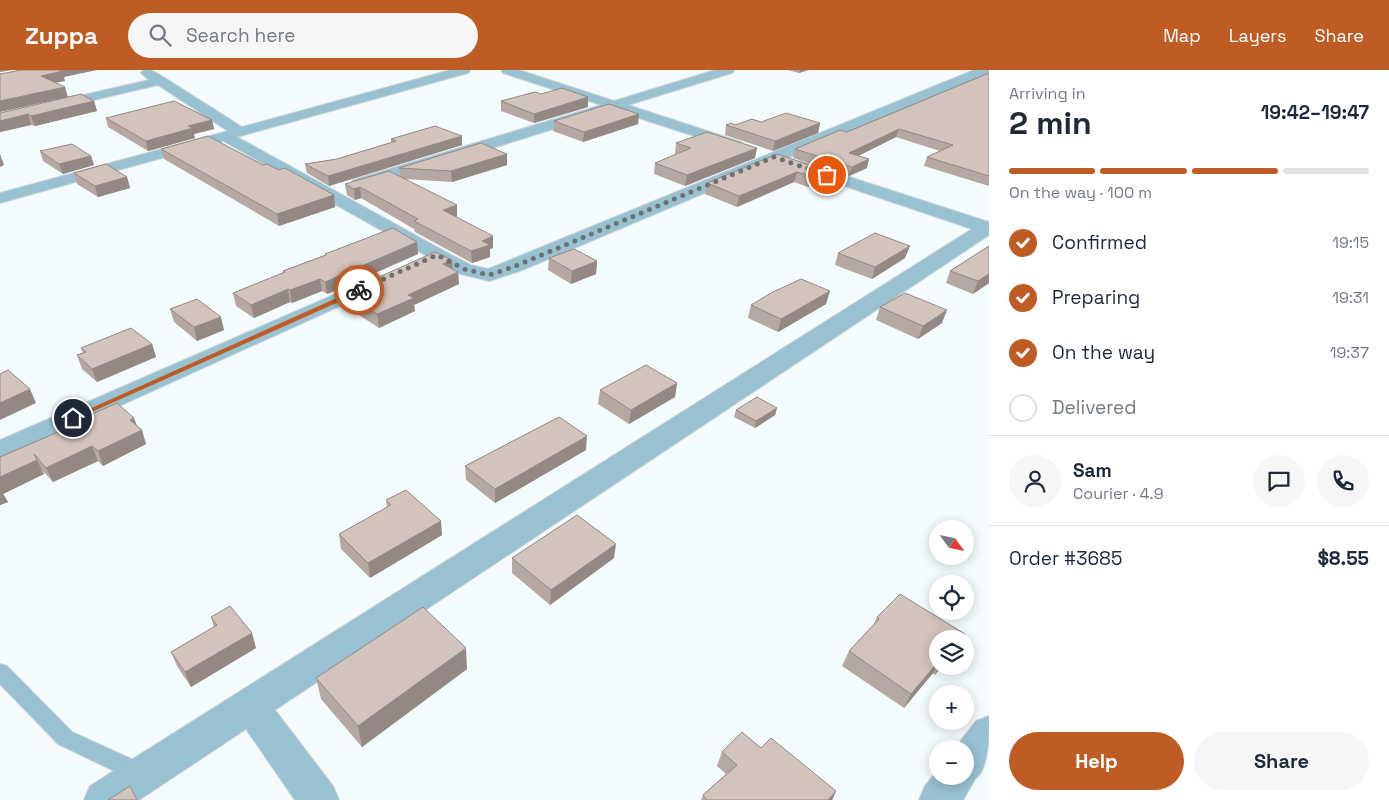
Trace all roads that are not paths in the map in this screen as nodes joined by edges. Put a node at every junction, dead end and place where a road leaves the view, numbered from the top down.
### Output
1 (140, 70) edge
2 (464, 70) edge
3 (507, 70) edge
4 (728, 70) edge
5 (985, 70) edge
6 (161, 81) junction
7 (614, 105) junction
8 (0, 118) edge
9 (240, 131) junction
10 (223, 135) junction
11 (774, 157) junction
12 (329, 193) junction
13 (0, 198) edge
14 (988, 228) edge
15 (437, 255) junction
16 (0, 450) edge
17 (0, 672) edge
18 (250, 705) junction
19 (989, 733) edge
20 (974, 753) edge
21 (143, 774) junction
22 (950, 785) edge
23 (104, 800) edge
24 (319, 800) edge
25 (939, 800) edge

1 - 6 street
2 - 9 street
3 - 7 street
4 - 7 street
5 - 11 street
6 - 8 street
6 - 9 street
7 - 11 street
7 - 12 street
9 - 10 street
10 - 12 street
10 - 13 street
11 - 14 street
11 - 15 street
12 - 15 street
14 - 18 street
15 - 16 street
17 - 21 lane
18 - 21 street
18 - 24 street
19 - 20 street
21 - 23 street
22 - 25 street

